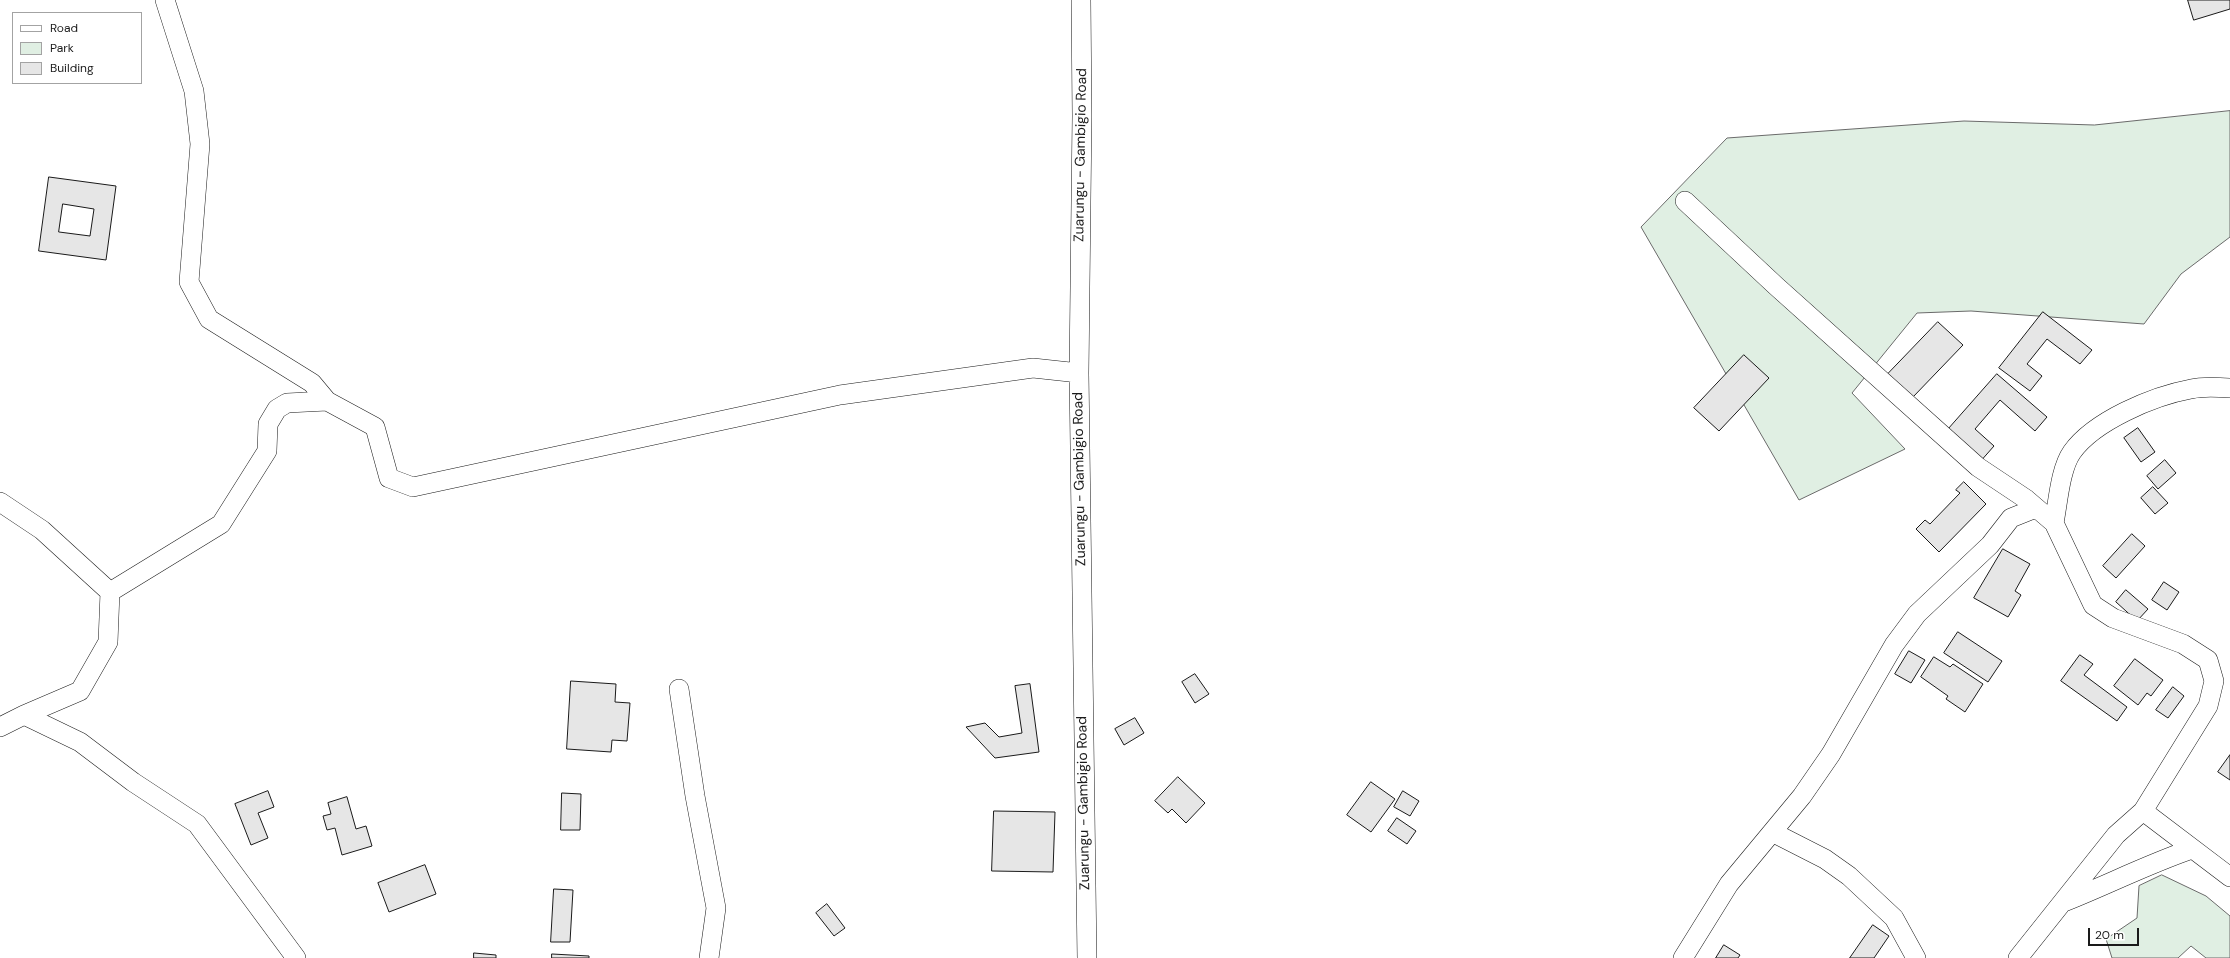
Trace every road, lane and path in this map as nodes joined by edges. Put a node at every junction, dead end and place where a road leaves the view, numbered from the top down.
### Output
1 (166, 0) edge
2 (1081, 0) edge
3 (1685, 201) dead end
4 (1079, 373) junction
5 (2230, 388) edge
6 (327, 401) junction
7 (0, 502) edge
8 (2036, 508) junction
9 (2054, 523) junction
10 (110, 592) junction
11 (679, 689) dead end
12 (24, 715) junction
13 (0, 727) edge
14 (2143, 812) junction
15 (1772, 832) junction
16 (2192, 849) junction
17 (2230, 877) edge
18 (2063, 903) junction
19 (296, 958) edge
20 (709, 958) edge
21 (1087, 958) edge
22 (1683, 958) edge
23 (1916, 958) edge
24 (2018, 958) edge

1 - 6 street
2 - 4 street, Zuarungu - Gambigio Road
3 - 8 street
4 - 6 street
4 - 21 street, Zuarungu - Gambigio Road
5 - 9 street
6 - 10 street
7 - 10 street
8 - 9 street
8 - 15 street
9 - 14 street
10 - 12 street
11 - 20 street
12 - 13 street
12 - 19 street
14 - 16 street
14 - 18 street
15 - 22 street
15 - 23 street
16 - 17 street
16 - 18 street
18 - 24 street

